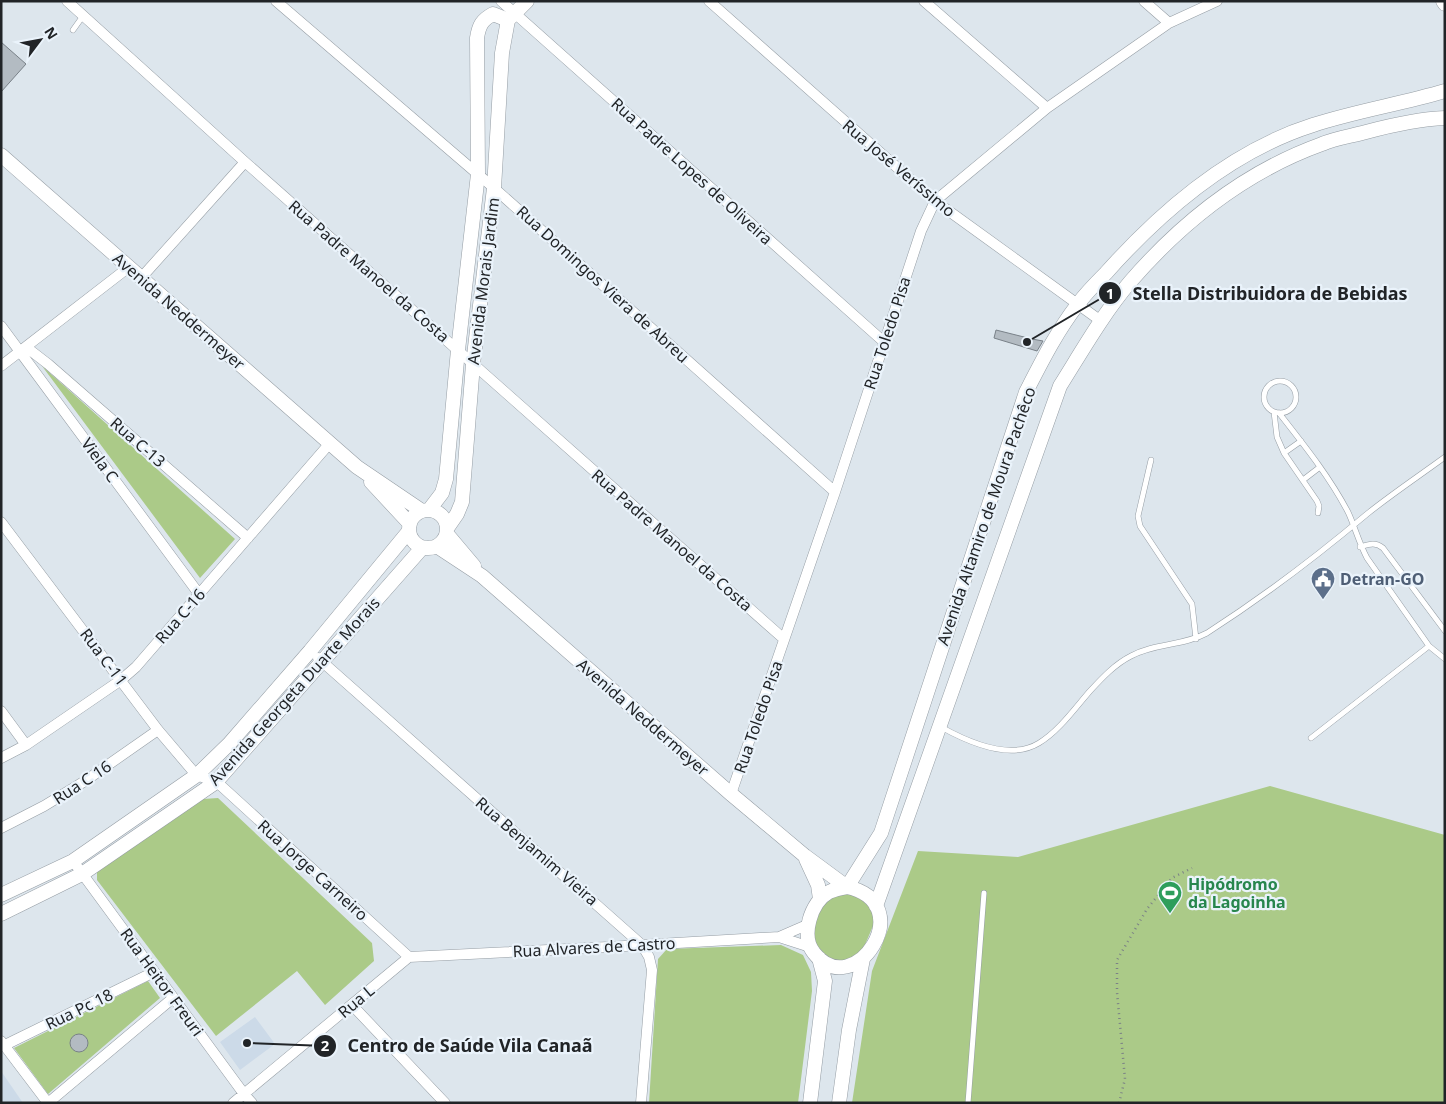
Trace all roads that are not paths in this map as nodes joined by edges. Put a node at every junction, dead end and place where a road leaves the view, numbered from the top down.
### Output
1 (67, 1) edge
2 (276, 1) edge
3 (501, 1) edge
4 (527, 1) edge
5 (709, 1) edge
6 (924, 1) edge
7 (1144, 1) edge
8 (1217, 1) edge
9 (83, 16) junction
10 (510, 22) junction
11 (1169, 23) junction
12 (73, 30) dead end
13 (1445, 91) edge
14 (1424, 97) junction
15 (1375, 107) junction
16 (1047, 108) junction
17 (1430, 118) junction
18 (1445, 118) edge
19 (1380, 128) junction
20 (1, 155) edge
21 (245, 162) junction
22 (478, 174) junction
23 (494, 188) junction
24 (935, 201) junction
25 (130, 267) junction
26 (141, 278) junction
27 (1078, 304) junction
28 (1101, 321) junction
29 (1, 326) edge
30 (884, 342) junction
31 (24, 350) junction
32 (458, 350) junction
33 (473, 364) junction
34 (1, 366) edge
35 (1276, 413) junction
36 (1301, 442) junction
37 (330, 443) junction
38 (1284, 453) junction
39 (1445, 457) edge
40 (1151, 460) dead end
41 (357, 467) junction
42 (1320, 467) junction
43 (1303, 480) junction
44 (835, 492) junction
45 (426, 510) junction
46 (1318, 512) dead end
47 (1, 522) edge
48 (1354, 526) junction
49 (409, 528) junction
50 (448, 531) junction
51 (248, 538) junction
52 (438, 547) junction
53 (1360, 547) junction
54 (422, 548) junction
55 (482, 576) junction
56 (199, 594) junction
57 (1445, 631) edge
58 (784, 639) junction
59 (1196, 639) junction
60 (1429, 646) junction
61 (310, 651) junction
62 (1445, 659) edge
63 (322, 662) junction
64 (122, 680) junction
65 (261, 708) junction
66 (1, 711) edge
67 (272, 718) junction
68 (940, 726) junction
69 (158, 730) junction
70 (1311, 738) dead end
71 (26, 745) junction
72 (1, 758) edge
73 (197, 775) junction
74 (216, 782) junction
75 (731, 794) junction
76 (1, 828) edge
77 (805, 856) junction
78 (73, 861) junction
79 (82, 874) junction
80 (847, 887) junction
81 (984, 893) dead end
82 (1, 895) edge
83 (820, 899) junction
84 (876, 906) junction
85 (1, 914) edge
86 (809, 924) junction
87 (779, 937) junction
88 (642, 945) junction
89 (810, 947) junction
90 (409, 957) junction
91 (819, 958) junction
92 (863, 959) junction
93 (154, 972) junction
94 (173, 998) junction
95 (352, 1004) junction
96 (3, 1043) edge
97 (244, 1094) junction
98 (48, 1103) edge
99 (233, 1103) edge
100 (252, 1103) edge
101 (445, 1103) edge
102 (641, 1103) edge
103 (810, 1103) edge
104 (839, 1103) edge
105 (968, 1103) edge

1 - 9 street, Rua Padre Manoel da Costa
2 - 22 street, Rua Domingos Viera de Abreu
3 - 10 street, Rua Padre Lopes de Oliveira
4 - 10 main road
5 - 24 street, Rua José Veríssimo
6 - 16 street
7 - 11 street
8 - 11 street, Rua Toledo Pisa
9 - 12 lane
9 - 21 street, Rua Padre Manoel da Costa
10 - 22 main road, Avenida Morais Jardim
10 - 23 main road, Avenida Morais Jardim
10 - 30 street, Rua Padre Lopes de Oliveira
11 - 16 street, Rua Toledo Pisa
13 - 14 main road, Avenida Altamiro de Moura Pachêco
14 - 15 main road, Avenida Altamiro de Moura Pachêco
14 - 17 main road
15 - 19 main road
15 - 27 main road, Avenida Altamiro de Moura Pachêco
16 - 24 street, Rua Toledo Pisa
17 - 18 main road, Avenida Altamiro de Moura Pachêco
17 - 19 main road, Avenida Altamiro de Moura Pachêco
19 - 28 main road, Avenida Altamiro de Moura Pachêco
20 - 25 main road, Avenida Neddermeyer
21 - 26 street
21 - 32 street, Rua Padre Manoel da Costa
22 - 23 street, Rua Domingos Viera de Abreu
22 - 32 main road, Avenida Morais Jardim
23 - 33 main road, Avenida Morais Jardim
23 - 44 street, Rua Domingos Viera de Abreu
24 - 27 street, Rua José Veríssimo
24 - 30 street, Rua Toledo Pisa
25 - 26 main road, Avenida Neddermeyer
25 - 31 street
26 - 37 main road, Avenida Neddermeyer
27 - 28 street, Rua José Veríssimo
27 - 80 main road, Avenida Altamiro de Moura Pachêco
28 - 68 main road, Avenida Altamiro de Moura Pachêco
29 - 31 street, Viela C
30 - 44 street, Rua Toledo Pisa
31 - 34 street
31 - 51 street, Rua C-13
31 - 56 street, Viela C
32 - 33 street, Rua Padre Manoel da Costa
32 - 45 main road, Avenida Morais Jardim
33 - 50 main road, Avenida Morais Jardim
33 - 58 street, Rua Padre Manoel da Costa
35 - 35 lane
35 - 36 lane
35 - 38 lane
36 - 38 lane
36 - 42 lane
37 - 41 main road, Avenida Neddermeyer
37 - 51 street, Rua C-16
38 - 43 lane
39 - 48 lane
40 - 59 lane
41 - 45 main road, Avenida Neddermeyer
41 - 49 main road, Avenida Neddermeyer
42 - 43 lane
42 - 48 lane
43 - 46 lane
44 - 58 street, Rua Toledo Pisa
45 - 49 main road
45 - 50 main road
47 - 64 street, Rua C-11
48 - 53 lane
48 - 59 lane
49 - 54 main road
49 - 61 main road, Avenida Georgeta Duarte Morais
50 - 52 main road
50 - 55 main road, Avenida Neddermeyer
51 - 56 street, Rua C-16
52 - 54 main road
52 - 55 main road, Avenida Neddermeyer
53 - 57 lane
53 - 60 lane
54 - 63 main road, Avenida Georgeta Duarte Morais
55 - 75 main road, Avenida Neddermeyer
56 - 64 street, Rua C-16
58 - 75 street, Rua Toledo Pisa
59 - 68 lane
60 - 62 lane
60 - 70 lane
61 - 63 street, Rua Benjamim Vieira
61 - 65 main road, Avenida Georgeta Duarte Morais
63 - 67 main road, Avenida Georgeta Duarte Morais
63 - 88 street, Rua Benjamim Vieira
64 - 69 street, Rua C-11
64 - 71 street, Rua C-16
65 - 67 main road
65 - 73 main road, Avenida Georgeta Duarte Morais
66 - 71 street
67 - 74 main road, Avenida Georgeta Duarte Morais
68 - 84 main road, Avenida Altamiro de Moura Pachêco
69 - 73 street, Rua C-11
69 - 76 street, Rua C 16
71 - 72 street, Rua C-16
73 - 74 street, Rua C-11
73 - 78 main road, Avenida Georgeta Duarte Morais
74 - 79 main road, Avenida Georgeta Duarte Morais
74 - 90 street, Rua Jorge Carneiro
75 - 77 main road, Avenida Neddermeyer
77 - 80 main road, Avenida Neddermeyer
77 - 83 main road, Avenida Neddermeyer
78 - 79 street, Rua Heitor Freuri
78 - 82 main road, Avenida Georgeta Duarte Morais
79 - 85 main road, Avenida Georgeta Duarte Morais
79 - 93 street, Rua Heitor Freuri
80 - 83 main road
80 - 84 main road
81 - 105 lane
83 - 86 main road
84 - 92 main road
86 - 87 street, Rua Alvares de Castro
86 - 89 main road
87 - 88 street, Rua Alvares de Castro
87 - 89 street, Rua Alvares de Castro
88 - 90 street, Rua Alvares de Castro
88 - 102 street, Rua Benjamim Vieira
89 - 91 main road
90 - 95 street, Rua L
91 - 92 main road
91 - 103 main road
92 - 104 main road
93 - 94 street, Rua Heitor Freuri
93 - 96 street, Rua Pc 18
94 - 97 street, Rua Heitor Freuri
94 - 98 street
95 - 97 street, Rua L
95 - 101 street
96 - 98 street
97 - 99 street, Rua L
97 - 100 street, Rua Heitor Freuri

